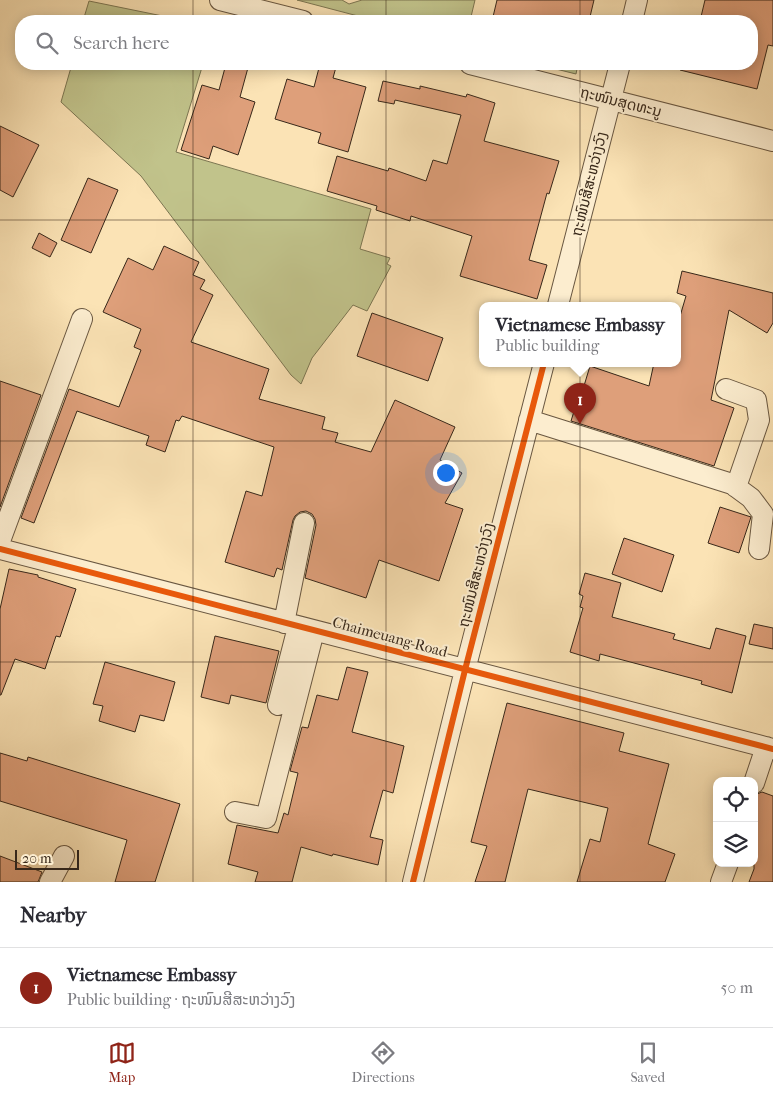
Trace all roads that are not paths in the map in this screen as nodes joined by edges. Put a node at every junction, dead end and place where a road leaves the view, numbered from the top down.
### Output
1 (220, 0) edge
2 (637, 0) edge
3 (279, 15) edge
4 (633, 15) edge
5 (494, 70) edge
6 (618, 70) edge
7 (611, 100) junction
8 (773, 141) edge
9 (559, 302) edge
10 (82, 319) dead end
11 (543, 367) edge
12 (726, 389) dead end
13 (529, 420) junction
14 (736, 487) junction
15 (304, 523) dead end
16 (0, 541) edge
17 (0, 549) edge
18 (759, 550) dead end
19 (299, 627) junction
20 (465, 670) junction
21 (278, 705) dead end
22 (770, 748) edge
23 (757, 777) edge
24 (236, 812) dead end
25 (64, 856) dead end
26 (727, 867) edge
27 (50, 882) edge
28 (413, 882) edge
29 (721, 882) edge

1 - 3 street
2 - 4 street
5 - 7 street, ຖະໜົນສຸດທະນູ
6 - 7 street, ຖະໜົນສີສະຫວ່າງວົງ
7 - 8 street, ຖະໜົນສຸດທະນູ
7 - 9 street, ຖະໜົນສີສະຫວ່າງວົງ
10 - 16 street
11 - 13 street, ຖະໜົນສີສະຫວ່າງວົງ
12 - 14 street
13 - 14 street
13 - 20 street, ຖະໜົນສີສະຫວ່າງວົງ
14 - 18 street
15 - 19 street
17 - 19 street, Chaimeuang Road
19 - 20 street, Chaimeuang Road
19 - 21 street
19 - 24 street
20 - 22 street, Chaimeuang Road
20 - 28 street, ຖະໜົນສີສະຫວ່າງວົງ
22 - 23 street
25 - 27 street
26 - 29 street

